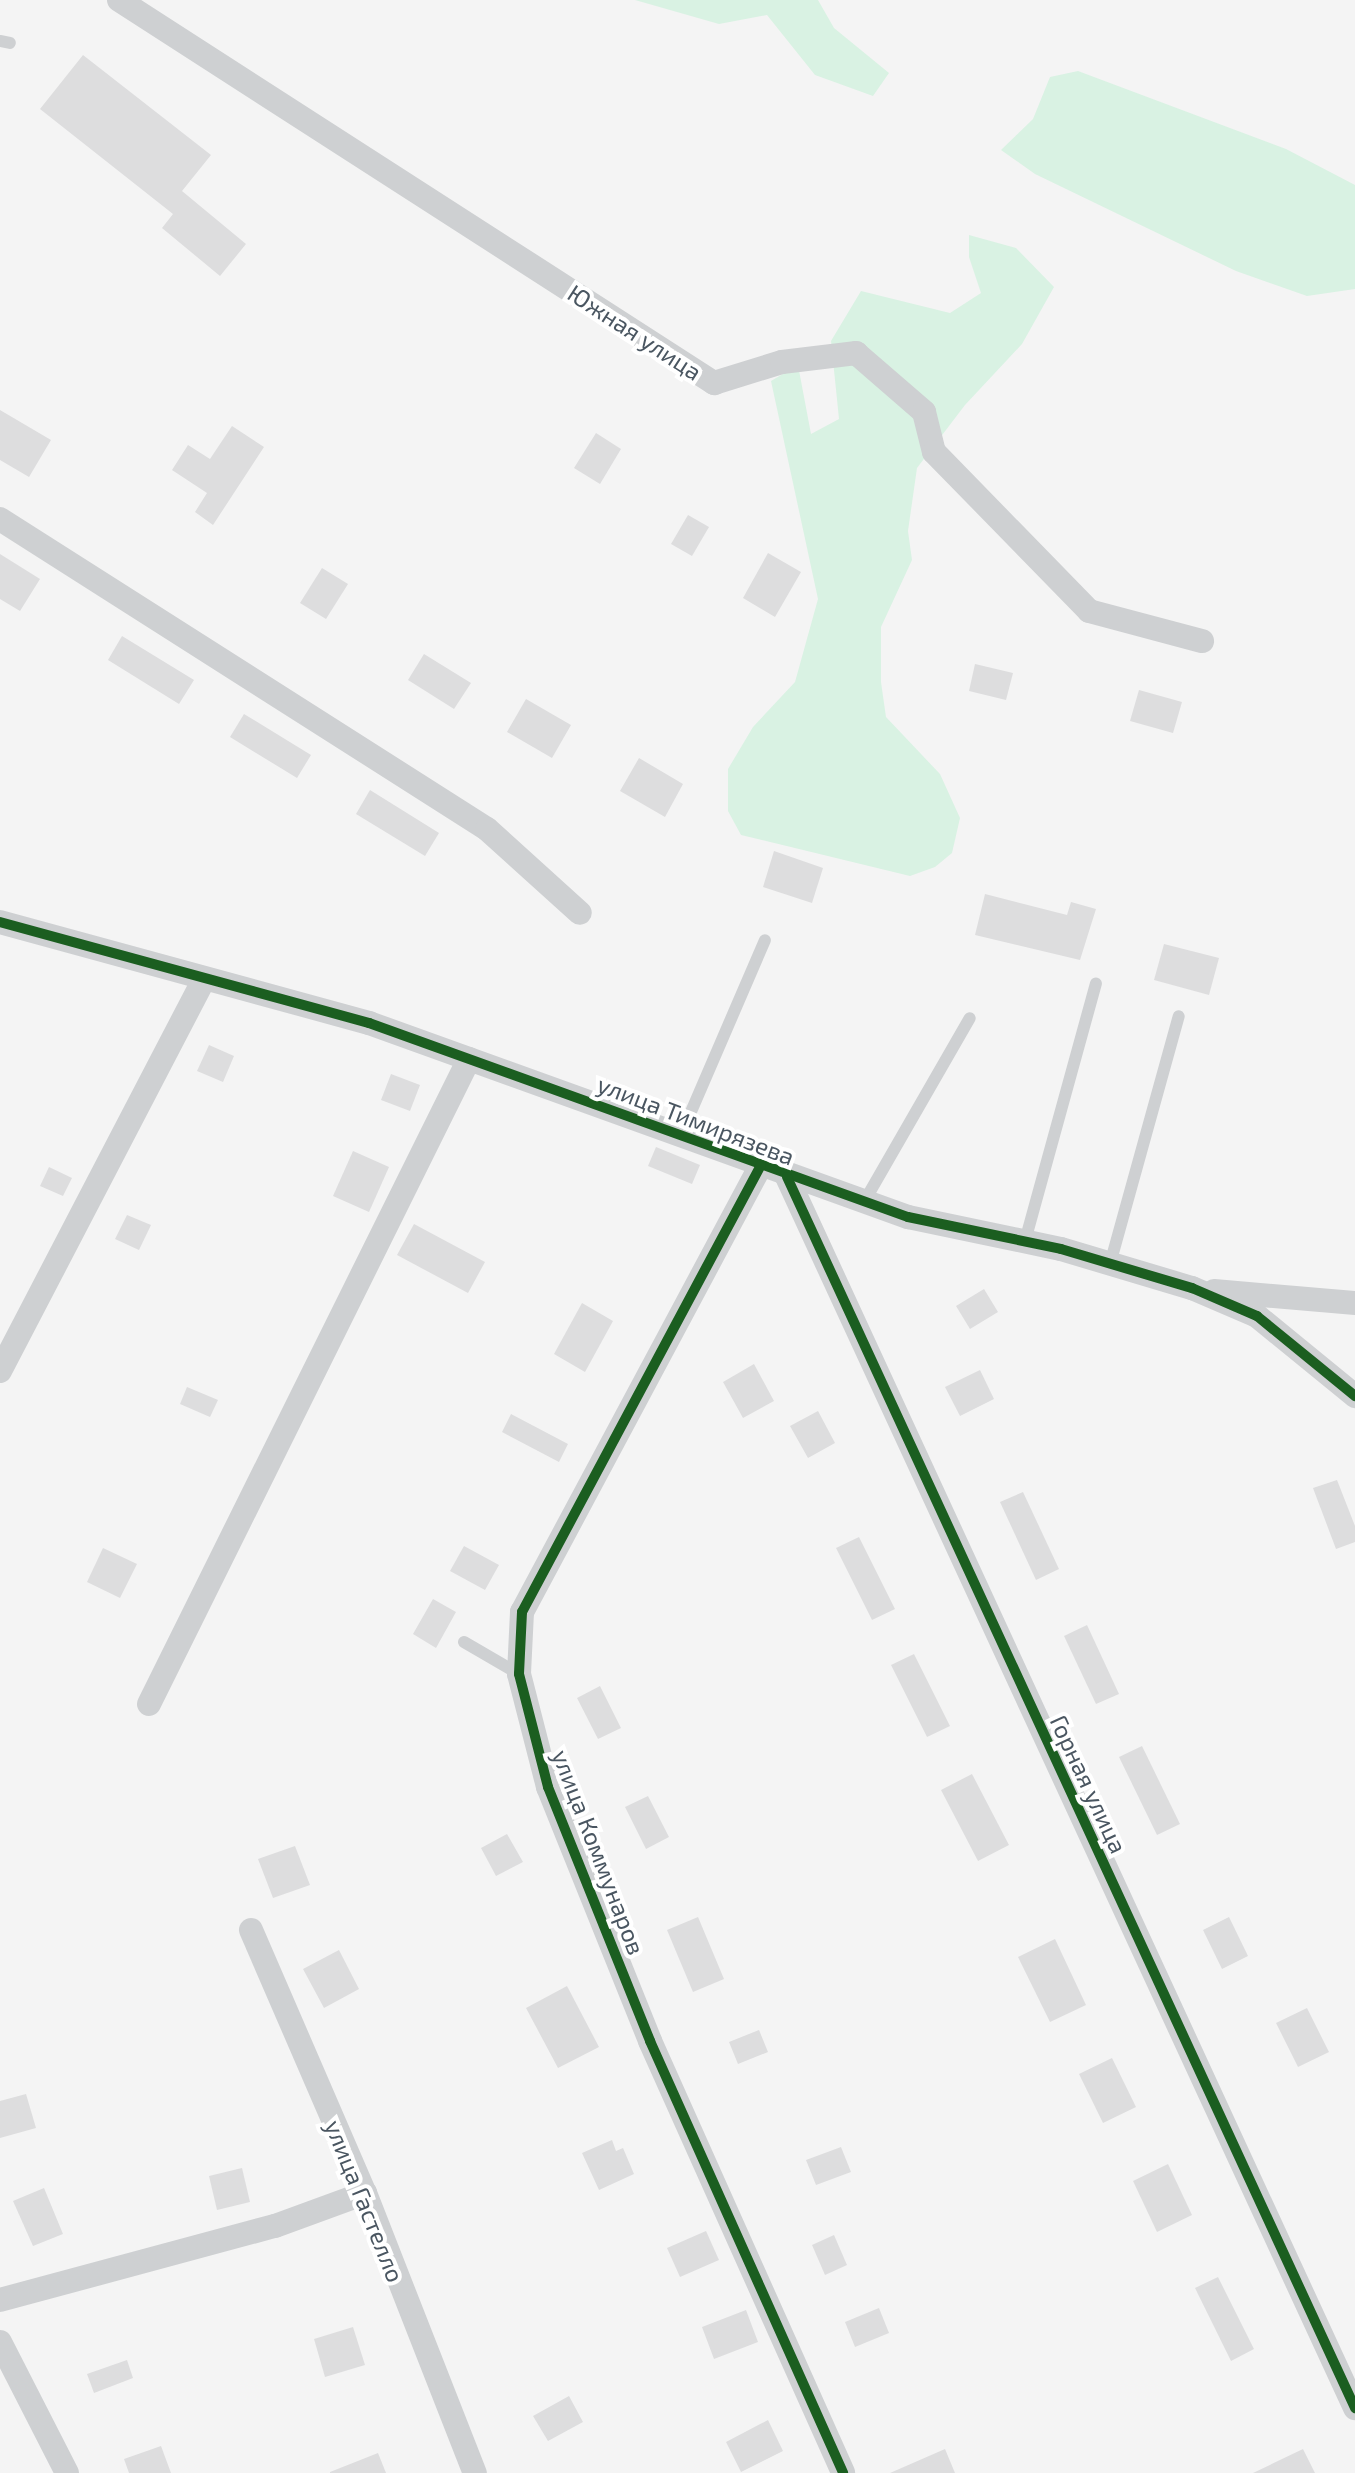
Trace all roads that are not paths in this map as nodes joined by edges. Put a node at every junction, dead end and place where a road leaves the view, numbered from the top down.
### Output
1 (119, 0) edge
2 (0, 519) edge
3 (1202, 641) dead end
4 (580, 913) dead end
5 (0, 922) edge
6 (765, 940) dead end
7 (204, 979) junction
8 (1096, 984) dead end
9 (1179, 1016) dead end
10 (970, 1018) dead end
11 (469, 1059) junction
12 (681, 1135) junction
13 (761, 1165) junction
14 (787, 1177) junction
15 (864, 1202) junction
16 (1025, 1241) junction
17 (1110, 1264) junction
18 (1192, 1288) junction
19 (1355, 1303) edge
20 (0, 1371) edge
21 (1355, 1396) edge
22 (464, 1642) dead end
23 (519, 1674) junction
24 (149, 1704) dead end
25 (251, 1930) dead end
26 (365, 2193) junction
27 (0, 2300) edge
28 (0, 2342) edge
29 (1355, 2408) edge
30 (67, 2473) edge
31 (475, 2473) edge
32 (843, 2473) edge

1 - 3 street, Южная улица
2 - 4 street
5 - 7 street, улица Тимирязева
6 - 12 lane
7 - 11 street, улица Тимирязева
7 - 20 street
8 - 16 lane
9 - 17 lane
10 - 15 lane
11 - 12 street, улица Тимирязева
11 - 24 street
12 - 13 street, улица Тимирязева
13 - 14 street, улица Тимирязева
13 - 23 street, улица Коммунаров
14 - 15 street, улица Тимирязева
14 - 29 street, Горная улица
15 - 16 street, улица Тимирязева
16 - 17 street, улица Тимирязева
17 - 18 street, улица Тимирязева
18 - 19 street
18 - 21 street, улица Тимирязева
22 - 23 lane
23 - 32 street, улица Коммунаров
25 - 26 street, улица Гастелло
26 - 27 street
26 - 31 street, улица Гастелло
28 - 30 street

